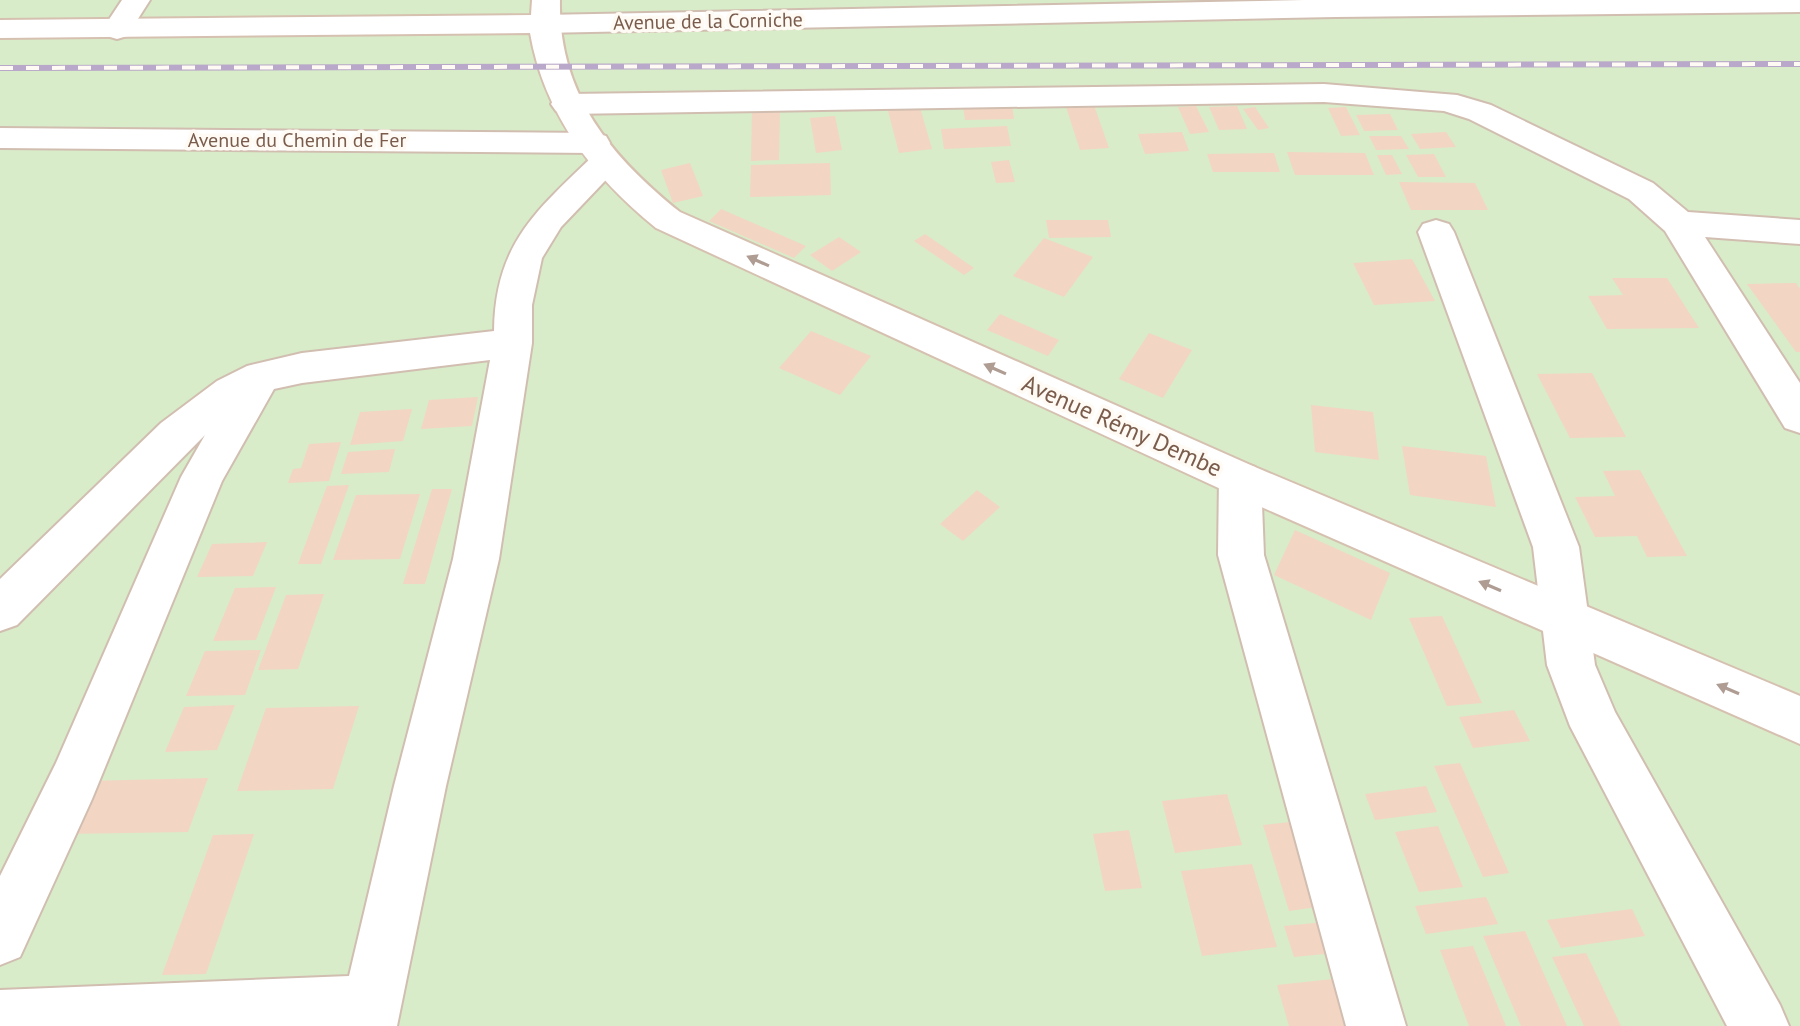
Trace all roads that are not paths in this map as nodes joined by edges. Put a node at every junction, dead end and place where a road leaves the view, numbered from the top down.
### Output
1 (136, 0) edge
2 (1727, 1) edge
3 (1800, 3) edge
4 (1333, 4) edge
5 (544, 12) edge
6 (0, 29) edge
7 (117, 30) junction
8 (567, 104) junction
9 (0, 138) edge
10 (600, 152) junction
11 (1678, 223) junction
12 (1436, 232) dead end
13 (1800, 232) edge
14 (513, 343) junction
15 (261, 377) junction
16 (1800, 417) edge
17 (1240, 479) junction
18 (0, 610) edge
19 (1564, 618) junction
20 (1800, 720) edge
21 (0, 937) edge
22 (369, 1016) edge
23 (0, 1020) edge
24 (1376, 1026) edge
25 (1759, 1026) edge

1 - 7 street
2 - 3 street, Avenue de la Corniche
2 - 4 street, Avenue de la Corniche
4 - 5 street, Avenue de la Corniche
5 - 7 street, Avenue de la Corniche
5 - 8 street, Avenue Rémy Dembe
6 - 7 street, Avenue de la Corniche
8 - 10 street, Avenue Rémy Dembe
8 - 11 street
9 - 10 street, Avenue du Chemin de Fer
10 - 14 street
17 -> 10 street, Avenue Rémy Dembe
11 - 13 street
11 - 16 street
12 - 19 street
14 - 15 street
14 - 22 street
15 - 18 street
15 - 21 street
19 -> 17 street, Avenue Rémy Dembe
17 - 24 street
20 -> 19 street, Avenue Rémy Dembe
19 - 25 street
22 - 23 street

